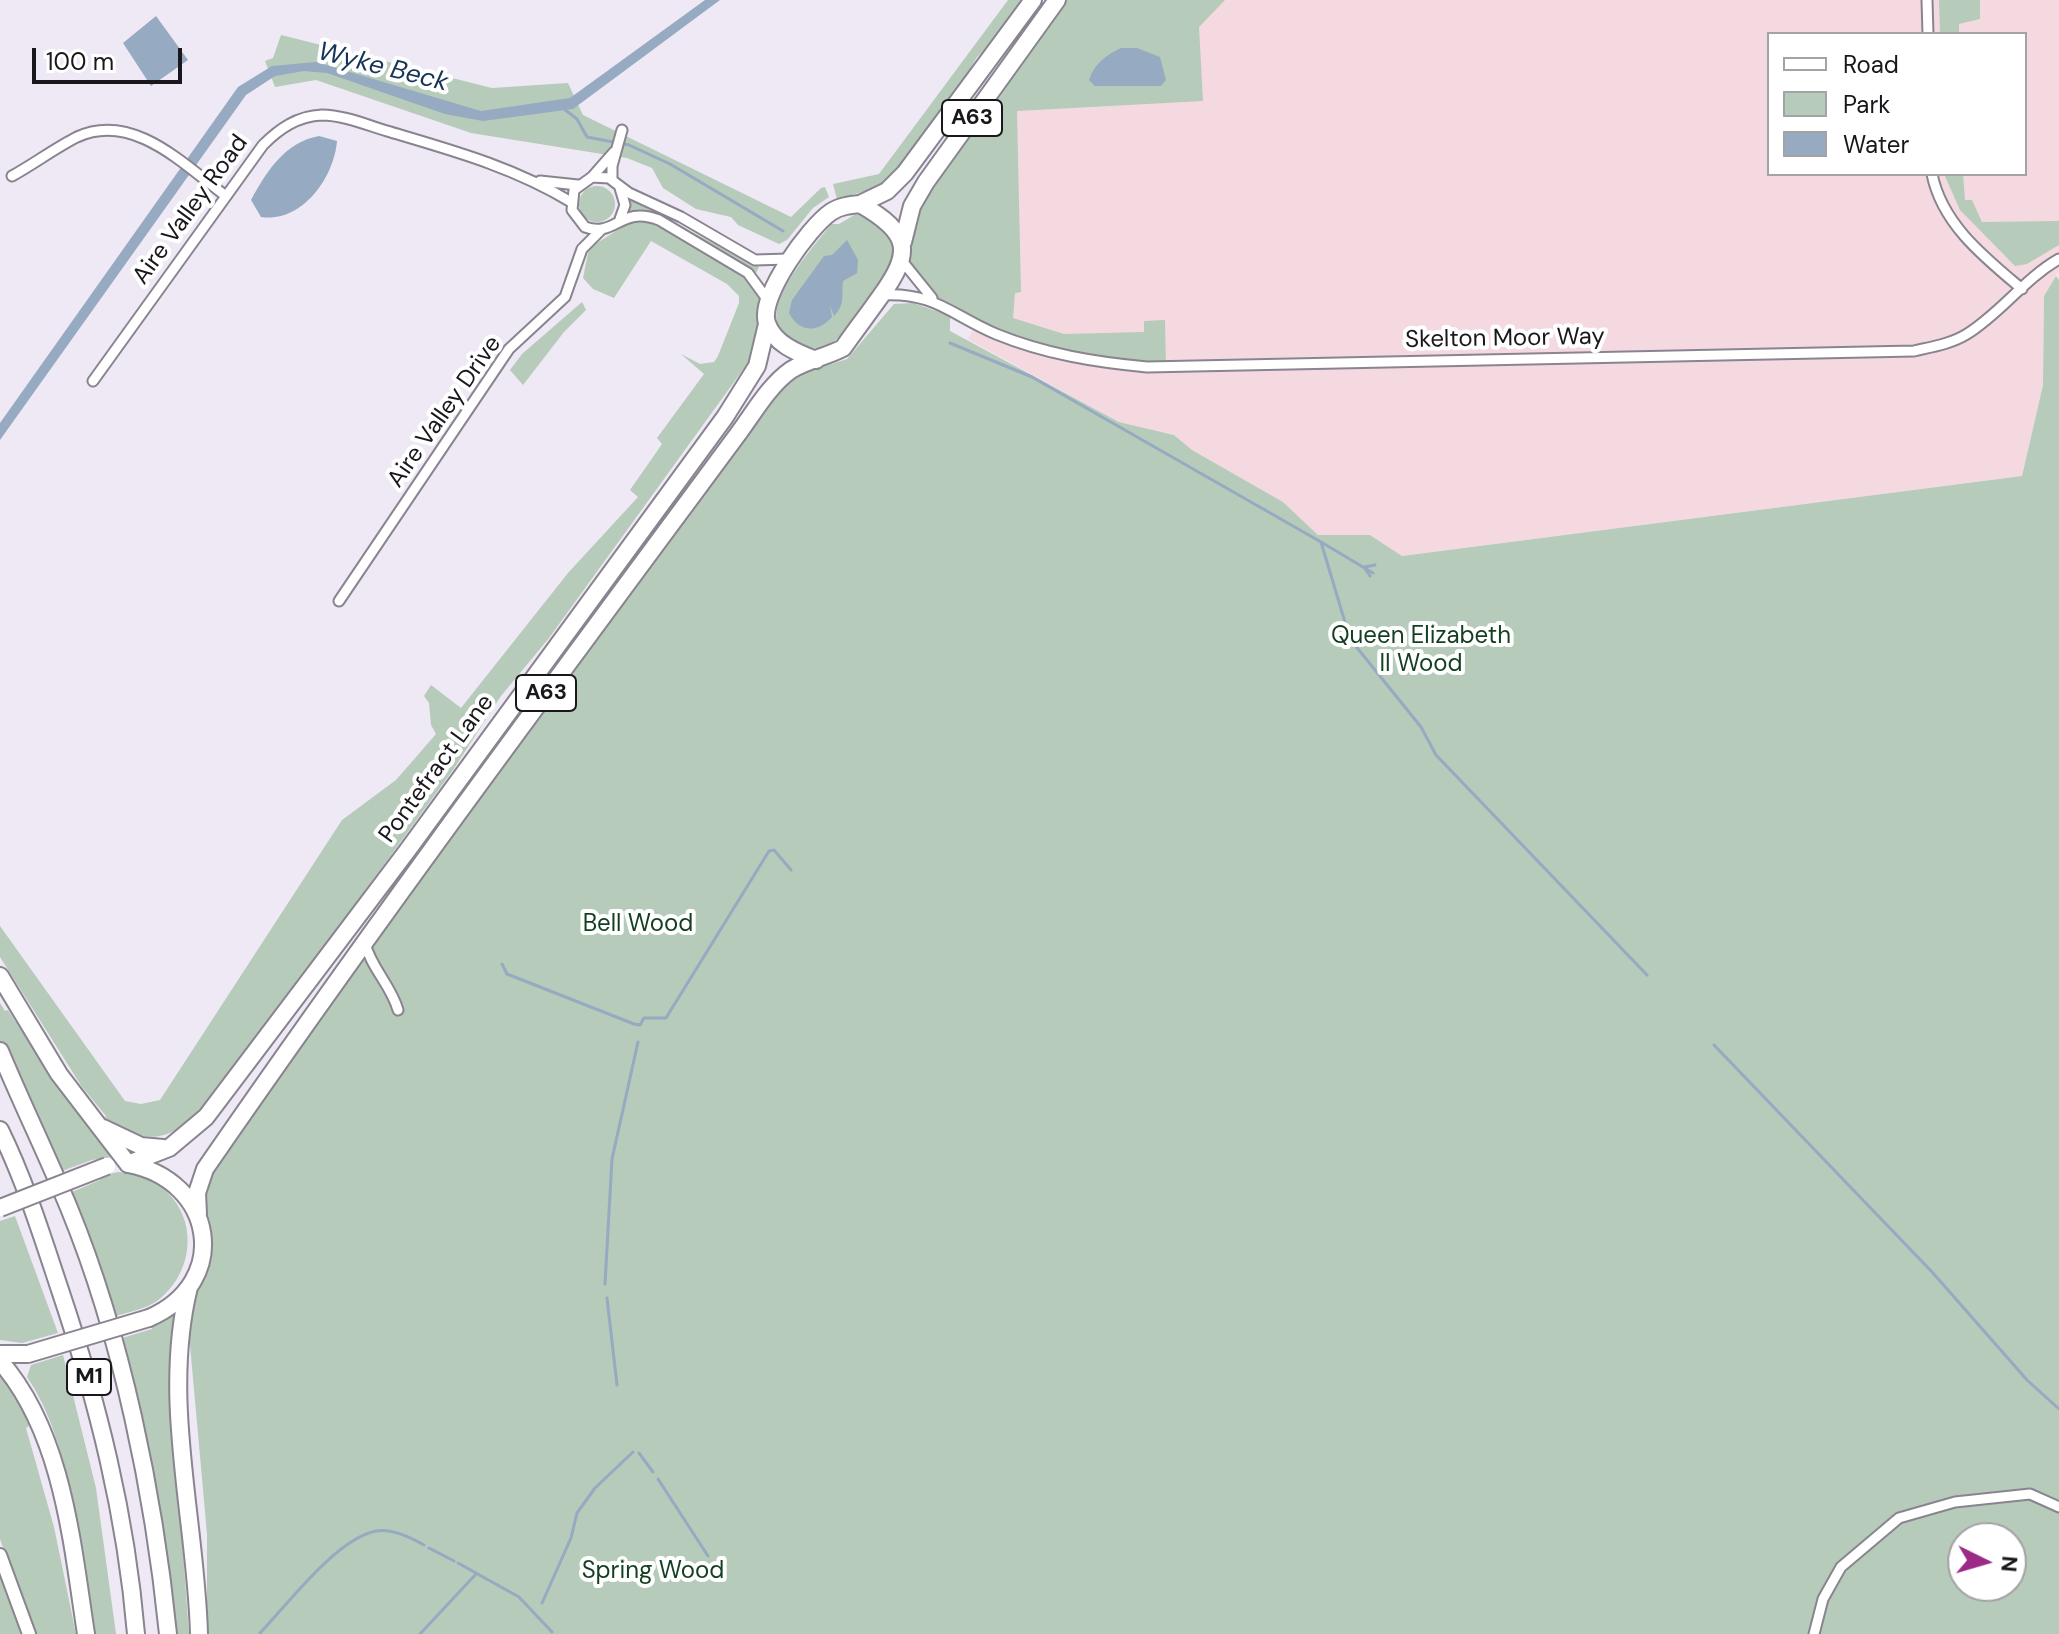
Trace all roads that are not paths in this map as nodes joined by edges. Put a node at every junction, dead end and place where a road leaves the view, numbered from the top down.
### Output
1 (1033, 0) edge
2 (1057, 0) edge
3 (1927, 0) edge
4 (1928, 32) edge
5 (622, 130) dead end
6 (615, 151) junction
7 (12, 176) dead end
8 (1933, 176) edge
9 (592, 177) junction
10 (536, 181) junction
11 (615, 183) junction
12 (578, 185) junction
13 (226, 196) junction
14 (571, 202) junction
15 (860, 204) junction
16 (620, 219) junction
17 (579, 222) junction
18 (601, 230) junction
19 (903, 242) junction
20 (582, 249) junction
21 (794, 258) junction
22 (2059, 259) edge
23 (903, 262) junction
24 (2022, 289) junction
25 (882, 295) junction
26 (767, 299) junction
27 (935, 300) junction
28 (767, 324) junction
29 (816, 360) junction
30 (93, 381) dead end
31 (339, 601) dead end
32 (364, 940) junction
33 (348, 962) junction
34 (375, 970) junction
35 (0, 976) edge
36 (398, 1010) dead end
37 (0, 1051) edge
38 (98, 1126) junction
39 (0, 1130) edge
40 (169, 1148) junction
41 (128, 1164) junction
42 (0, 1208) edge
43 (198, 1214) junction
44 (189, 1287) junction
45 (0, 1354) edge
46 (0, 1361) edge
47 (2059, 1507) edge
48 (0, 1555) edge
49 (29, 1634) edge
50 (86, 1634) edge
51 (136, 1634) edge
52 (168, 1634) edge
53 (199, 1634) edge
54 (1814, 1634) edge

1 - 15 highway, A63
2 - 19 highway, A63
3 - 4 street
5 - 6 street
6 - 9 street
6 - 11 street
7 - 13 street
8 - 24 street
9 - 11 street
9 - 12 street
10 - 12 street, Aire Valley Road
10 - 13 street, Aire Valley Road
10 - 14 street, Aire Valley Road
11 - 16 street
11 - 21 street
12 - 14 street
13 - 30 street, Aire Valley Road
14 - 17 street
15 - 19 highway
15 - 21 highway, A63
16 - 18 street
16 - 26 street
17 - 18 street
17 - 20 street, Aire Valley Drive
18 - 20 street, Aire Valley Drive
19 - 23 highway, A63
20 - 31 street, Aire Valley Drive
21 - 26 highway, A63
22 - 24 street, Skelton Moor Way
23 - 25 highway, A63
23 - 27 street, Skelton Moor Way
24 - 27 street, Skelton Moor Way
25 - 27 street, Skelton Moor Way
25 - 29 highway, A63
26 - 28 highway, A63
28 - 29 highway
28 - 40 highway, Pontefract Lane / A63
29 - 32 highway, Pontefract Lane / A63
32 - 33 highway, Pontefract Lane / A63
32 - 34 street
33 - 34 street
33 - 43 highway, Pontefract Lane / A63
34 - 36 street
35 - 38 highway
37 - 52 highway, M1
38 - 40 highway
38 - 41 highway
39 - 51 highway, M1
40 - 41 highway, Pontefract Lane / A63
41 - 42 highway, bridge
41 - 43 highway
43 - 44 highway, Pontefract Lane
44 - 45 highway, bridge
44 - 53 highway, Pontefract Lane
46 - 50 highway
47 - 54 street
48 - 49 street

